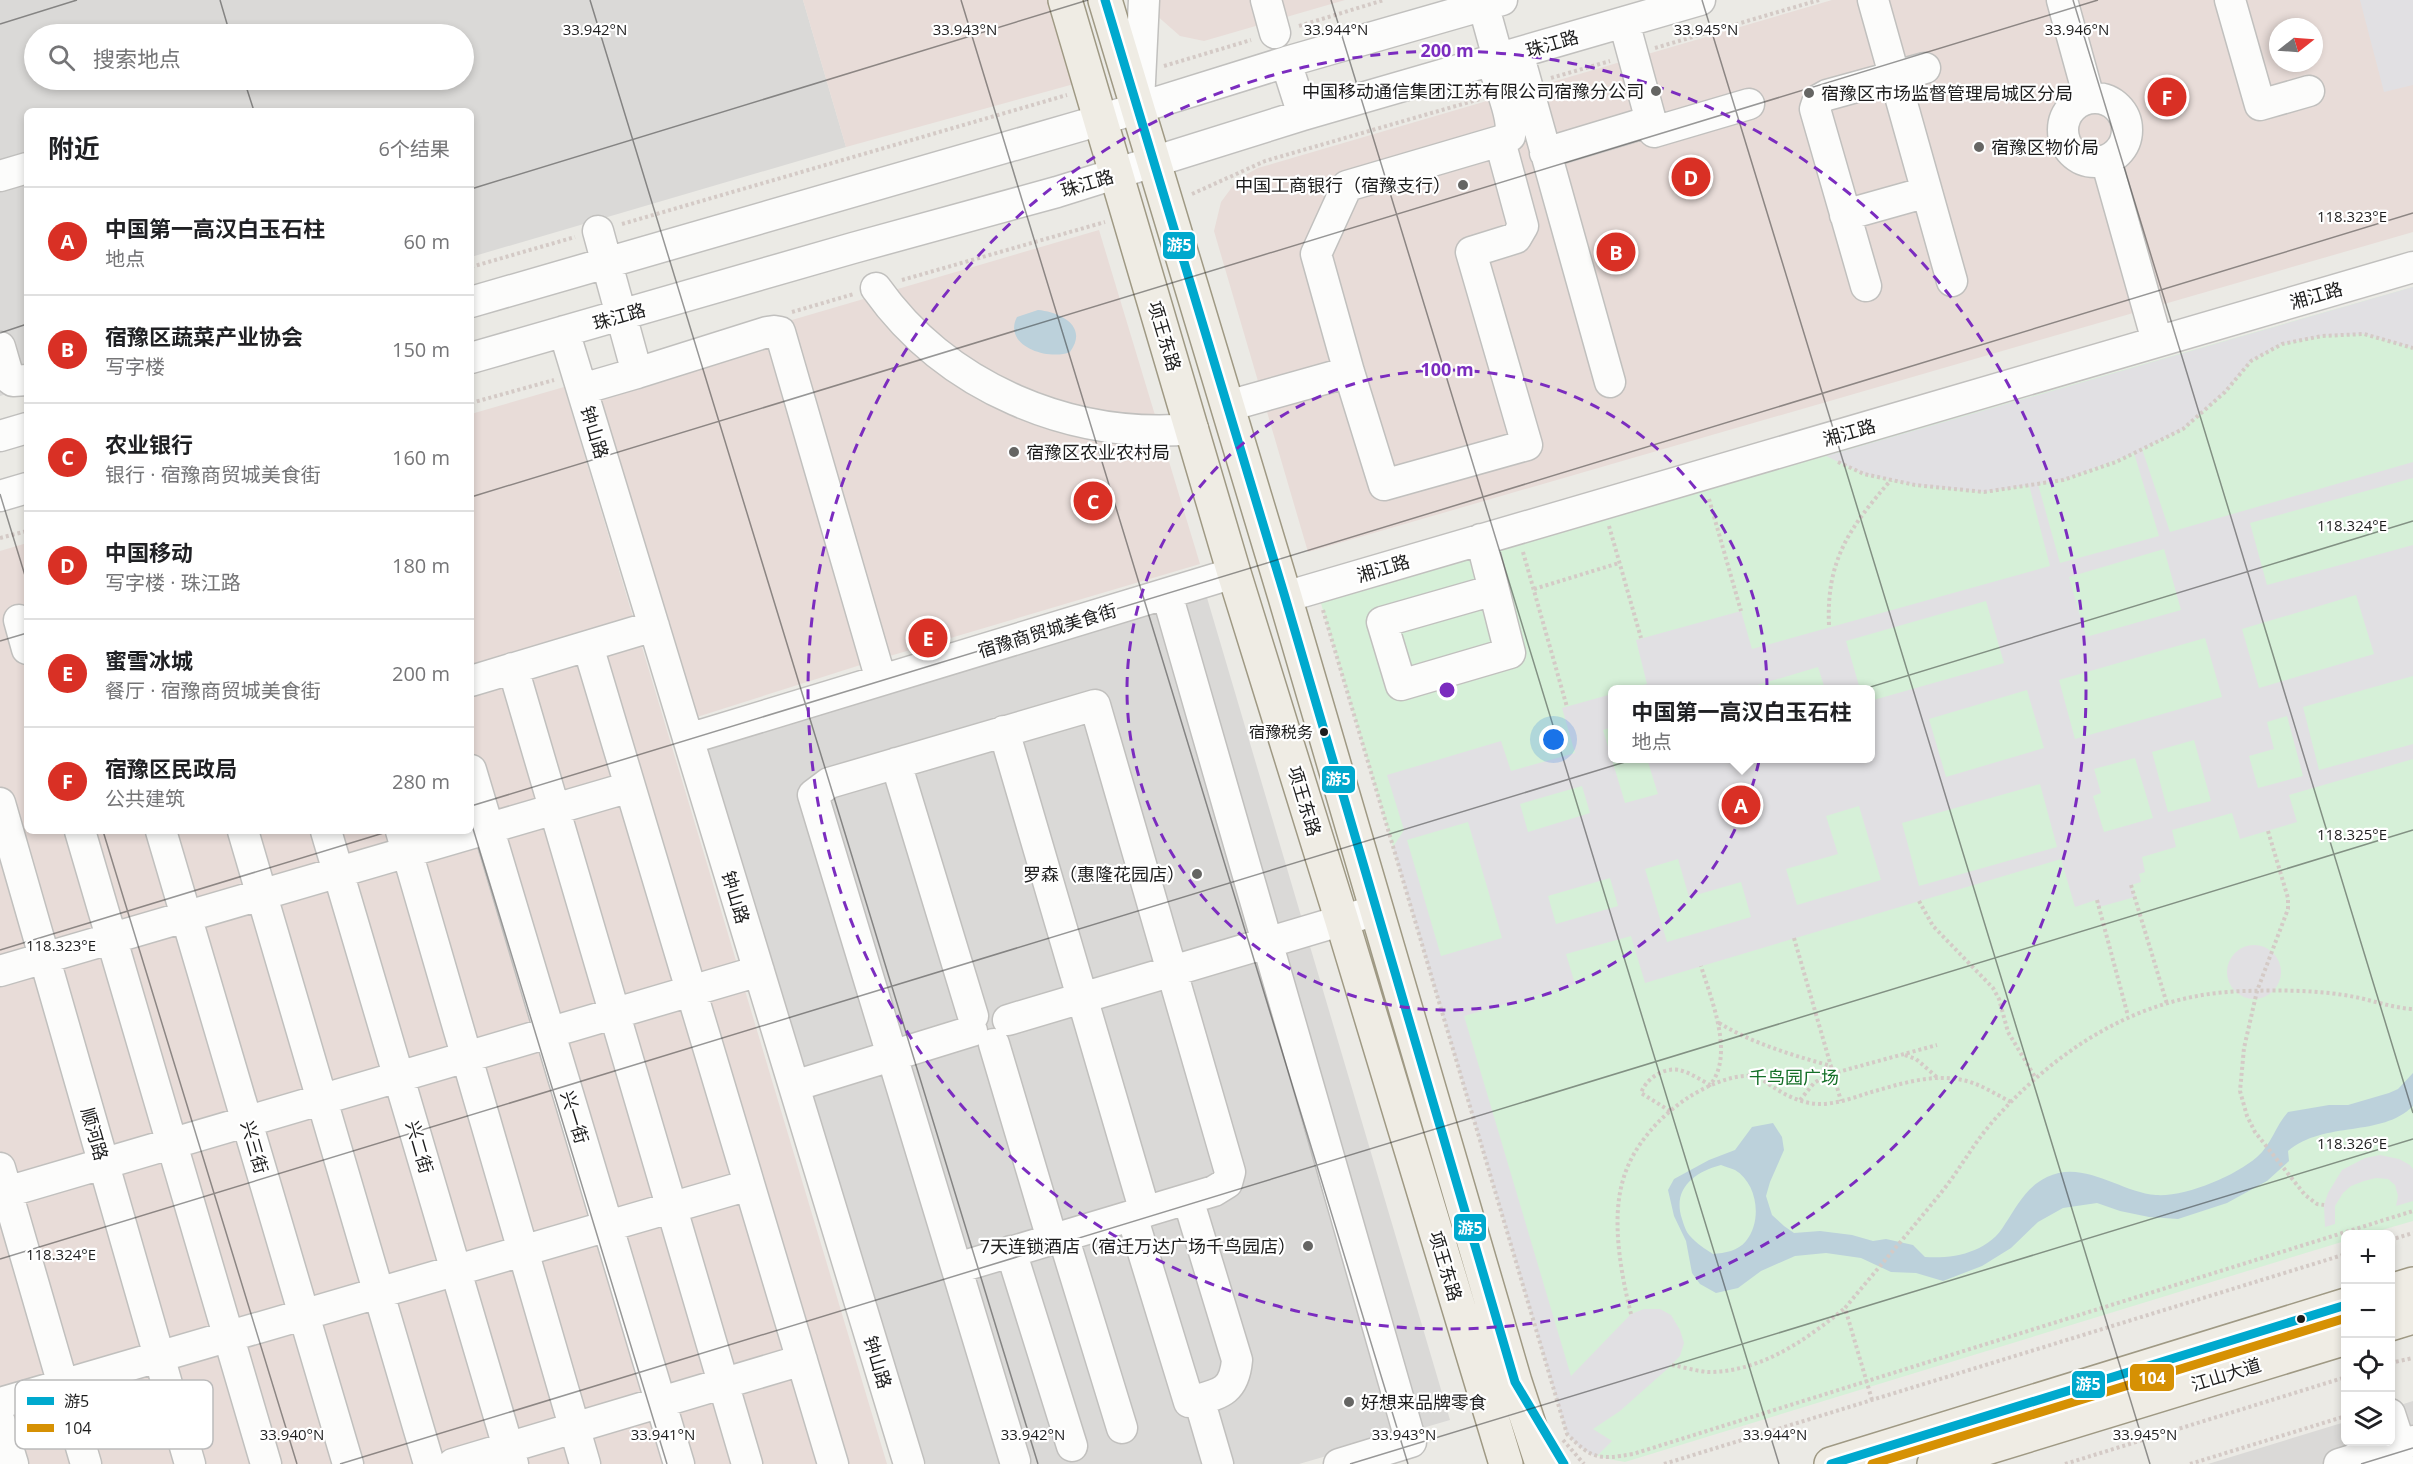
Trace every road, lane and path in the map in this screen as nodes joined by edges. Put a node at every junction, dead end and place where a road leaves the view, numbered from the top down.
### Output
1 (1049, 0) edge
2 (1065, 0) edge
3 (1105, 0) edge
4 (1144, 0) edge
5 (1266, 0) edge
6 (1384, 0) edge
7 (1700, 0) edge
8 (1873, 0) edge
9 (2062, 0) edge
10 (2230, 0) edge
11 (1489, 2) edge
12 (1624, 22) junction
13 (1275, 33) junction
14 (1502, 57) junction
15 (1286, 62) junction
16 (1925, 68) dead end
17 (1140, 74) junction
18 (1894, 76) junction
19 (2309, 91) dead end
20 (1077, 92) junction
21 (2089, 98) junction
22 (1749, 104) dead end
23 (1138, 109) junction
24 (1303, 115) junction
25 (1651, 121) junction
26 (1093, 122) junction
27 (1500, 141) junction
28 (1545, 153) junction
29 (2106, 160) junction
30 (1155, 161) junction
31 (24, 169) edge
32 (0, 176) edge
33 (1109, 176) junction
34 (1927, 192) junction
35 (1845, 215) junction
36 (598, 231) junction
37 (606, 263) junction
38 (474, 266) edge
39 (2413, 267) edge
40 (1952, 281) dead end
41 (1866, 286) dead end
42 (876, 288) dead end
43 (474, 301) edge
44 (621, 315) junction
45 (564, 331) junction
46 (2157, 341) junction
47 (0, 347) edge
48 (2413, 348) edge
49 (474, 357) edge
50 (1349, 372) junction
51 (638, 373) junction
52 (24, 380) edge
53 (1610, 382) dead end
54 (582, 389) junction
55 (1228, 406) junction
56 (24, 429) edge
57 (1193, 429) junction
58 (0, 436) edge
59 (1803, 445) junction
60 (1702, 474) junction
61 (1891, 480) junction
62 (24, 489) edge
63 (0, 496) edge
64 (1602, 504) junction
65 (1517, 529) junction
66 (24, 532) edge
67 (0, 538) edge
68 (1481, 539) junction
69 (1619, 563) junction
70 (1234, 573) junction
71 (1534, 589) junction
72 (1494, 590) dead end
73 (1167, 594) junction
74 (1285, 597) junction
75 (1320, 600) dead end
76 (1740, 611) dead end
77 (15, 621) edge
78 (1829, 624) dead end
79 (654, 626) junction
80 (1641, 638) dead end
81 (24, 642) edge
82 (588, 646) junction
83 (513, 668) junction
84 (474, 680) edge
85 (880, 680) junction
86 (1567, 707) dead end
87 (1004, 731) junction
88 (688, 739) junction
89 (896, 763) junction
90 (474, 780) edge
91 (630, 787) junction
92 (554, 809) junction
93 (8, 816) edge
94 (489, 828) junction
95 (474, 830) edge
96 (2268, 831) dead end
97 (81, 834) edge
98 (162, 834) edge
99 (244, 834) edge
100 (327, 834) edge
101 (453, 834) edge
102 (404, 842) edge
103 (338, 872) junction
104 (2131, 885) dead end
105 (261, 895) junction
106 (2097, 900) dead end
107 (1918, 901) dead end
108 (1377, 910) junction
109 (187, 916) junction
110 (1342, 921) junction
111 (1794, 938) dead end
112 (112, 939) junction
113 (1267, 943) junction
114 (45, 958) junction
115 (1701, 966) dead end
116 (0, 971) edge
117 (759, 971) junction
118 (1172, 971) junction
119 (691, 991) junction
120 (2257, 991) junction
121 (1082, 998) junction
122 (2168, 1004) junction
123 (2413, 1009) edge
124 (614, 1014) junction
125 (2128, 1016) junction
126 (1718, 1023) junction
127 (987, 1028) junction
128 (550, 1033) junction
129 (1937, 1045) dead end
130 (1904, 1054) junction
131 (892, 1055) junction
132 (466, 1057) junction
133 (1831, 1066) junction
134 (1833, 1073) junction
135 (399, 1077) junction
136 (2035, 1077) junction
137 (1939, 1079) junction
138 (1710, 1085) junction
139 (794, 1086) junction
140 (322, 1100) junction
141 (1799, 1101) junction
142 (1841, 1101) junction
143 (2011, 1102) junction
144 (1670, 1111) junction
145 (247, 1122) junction
146 (172, 1144) junction
147 (104, 1164) junction
148 (2, 1185) edge
149 (749, 1185) junction
150 (1188, 1199) junction
151 (2324, 1205) dead end
152 (671, 1208) junction
153 (2413, 1211) edge
154 (1138, 1214) junction
155 (608, 1226) junction
156 (2413, 1233) edge
157 (1057, 1237) junction
158 (2395, 1239) edge
159 (1011, 1251) junction
160 (523, 1252) junction
161 (2341, 1256) edge
162 (957, 1268) junction
163 (456, 1271) junction
164 (2413, 1284) edge
165 (2395, 1290) edge
166 (379, 1293) junction
167 (2341, 1307) edge
168 (1845, 1308) junction
169 (1631, 1314) dead end
170 (304, 1316) junction
171 (2413, 1317) edge
172 (2395, 1323) edge
173 (229, 1337) junction
174 (2341, 1340) edge
175 (159, 1358) junction
176 (2413, 1358) edge
177 (802, 1360) junction
178 (2395, 1363) edge
179 (1671, 1365) dead end
180 (2341, 1379) edge
181 (61, 1380) edge
182 (81, 1380) edge
183 (165, 1380) edge
184 (1866, 1381) junction
185 (1515, 1382) junction
186 (723, 1383) junction
187 (1484, 1390) junction
188 (15, 1399) edge
189 (1199, 1399) junction
190 (1872, 1400) junction
191 (661, 1402) junction
192 (0, 1403) edge
193 (2341, 1418) edge
194 (0, 1422) edge
195 (2395, 1424) edge
196 (574, 1428) junction
197 (1122, 1428) dead end
198 (1072, 1446) dead end
199 (82, 1449) edge
200 (186, 1449) edge
201 (2406, 1450) edge
202 (510, 1456) edge
203 (1015, 1461) dead end
204 (13, 1464) edge
205 (86, 1464) edge
206 (190, 1464) edge
207 (266, 1464) edge
208 (348, 1464) edge
209 (429, 1464) edge
210 (453, 1464) edge
211 (585, 1464) edge
212 (680, 1464) edge
213 (747, 1464) edge
214 (833, 1464) edge
215 (909, 1464) edge
216 (1218, 1464) edge
217 (1339, 1464) edge
218 (1493, 1464) edge
219 (1506, 1464) edge
220 (1542, 1464) edge
221 (1564, 1464) edge
222 (1664, 1464) edge
223 (1832, 1464) edge
224 (1934, 1464) edge
225 (2065, 1464) edge
226 (2190, 1464) edge
227 (2339, 1464) edge

1 - 20 street
2 - 26 main road, 项王东路
3 - 23 main road, 项王东路
4 - 17 street
5 - 13 street
6 - 13 path
7 - 12 street, 珠江路
8 - 18 street
9 - 21 street
10 - 19 street
11 - 14 street
11 - 15 street
12 - 14 street, 珠江路
12 - 25 street
13 - 17 path
14 - 24 street, 珠江路
14 - 27 street
14 - 28 street
15 - 23 street
15 - 24 street
16 - 18 street
17 - 23 street
18 - 34 street
18 - 35 street
20 - 26 street
20 - 36 path
21 - 29 street
21 - 29 street
22 - 25 street
23 - 26 street
23 - 30 main road, 项王东路
24 - 30 street, 珠江路
25 - 28 street
26 - 33 main road, 项王东路
26 - 37 street
27 - 50 street
27 - 50 street
28 - 53 street
29 - 46 street
30 - 33 street, 珠江路
30 - 55 main road, 项王东路
31 - 32 street
33 - 44 street, 珠江路
33 - 57 main road, 项王东路
34 - 35 street
34 - 40 street
35 - 41 street
36 - 37 street
36 - 38 path
37 - 43 street
37 - 44 street
39 - 46 street, 湘江路
42 - 57 street
44 - 45 street, 珠江路
44 - 51 street
45 - 49 street, 珠江路
45 - 54 street, 钟山路
46 - 59 street, 湘江路
47 - 52 street
48 - 61 path
50 - 55 street
51 - 54 street
51 - 85 street
54 - 79 street, 钟山路
55 - 74 main road, 项王东路
56 - 58 street
57 - 70 main road, 项王东路
59 - 60 street, 湘江路
59 - 61 path
60 - 64 street, 湘江路
60 - 76 path
61 - 78 path
62 - 63 street
64 - 65 street, 湘江路
64 - 69 path
65 - 68 street, 湘江路
65 - 71 path
66 - 67 path
68 - 72 street
68 - 74 street, 湘江路
69 - 71 path
69 - 80 path
70 - 73 street, 宿豫商贸城美食街
70 - 110 main road, 项王东路
71 - 86 path
73 - 85 street, 宿豫商贸城美食街
73 - 113 street
74 - 108 main road, 项王东路
75 - 184 path
77 - 81 street
79 - 82 street
79 - 88 street, 钟山路
82 - 83 street
82 - 91 street
83 - 84 street
83 - 92 street
85 - 88 street, 宿豫商贸城美食街
87 - 89 street
87 - 118 street
87 - 121 street
88 - 117 street, 钟山路
89 - 127 street
89 - 131 street
90 - 94 street, 兴一街
91 - 92 street
91 - 119 street
92 - 94 street
92 - 124 street
93 - 114 street, 顺河路
94 - 95 street
94 - 128 street, 兴一街
96 - 120 path
97 - 112 street
98 - 109 street, 兴三街
99 - 105 street
100 - 103 street, 兴二街
101 - 102 street
102 - 103 street
102 - 132 street
103 - 105 street
103 - 135 street, 兴二街
104 - 122 path
105 - 109 street
105 - 140 street
106 - 125 path
107 - 136 path
108 - 110 street
108 - 185 main road, 项王东路
109 - 112 street
109 - 145 street, 兴三街
110 - 113 street
110 - 187 main road, 项王东路
111 - 133 path
112 - 114 street
112 - 146 street
113 - 118 street
113 - 217 street
114 - 116 street
114 - 147 street, 顺河路
115 - 126 path
117 - 119 street
117 - 139 street, 钟山路
118 - 121 street
118 - 150 street
119 - 124 street
119 - 149 street
120 - 122 path
120 - 123 path
120 - 151 path
121 - 127 street
121 - 154 street
122 - 125 path
124 - 128 street
124 - 152 street
125 - 136 path
126 - 133 path
126 - 138 path
127 - 131 street
127 - 157 street
128 - 132 street
128 - 155 street, 兴一街
129 - 130 path
130 - 134 path
130 - 137 path
131 - 139 street
131 - 162 street
132 - 135 street
132 - 160 street
133 - 134 path
134 - 141 path
134 - 142 path
135 - 140 street
135 - 163 street, 兴二街
136 - 143 path
137 - 142 path
137 - 143 path
138 - 141 path
138 - 144 path
138 - 144 path
139 - 215 street, 钟山路
140 - 145 street
140 - 166 street
141 - 142 path
143 - 168 path
144 - 169 path
145 - 146 street
145 - 170 street, 兴三街
146 - 147 street
146 - 173 street
147 - 148 street
147 - 175 street, 顺河路
148 - 181 street
149 - 152 street
149 - 177 street
150 - 154 street
150 - 189 street
152 - 155 street
152 - 186 street
153 - 184 path
154 - 157 street
154 - 189 street
155 - 160 street
155 - 191 street, 兴一街
156 - 158 path
157 - 159 street
157 - 197 street
159 - 162 street
159 - 198 street
160 - 163 street
160 - 196 street
161 - 190 path
162 - 203 street
163 - 166 street
163 - 202 street, 兴二街
164 - 165 main road
166 - 170 street
166 - 209 street
167 - 223 main road, 江山大道
168 - 179 path
168 - 184 path
170 - 173 street
170 - 208 street, 兴三街
171 - 172 main road
173 - 175 street
173 - 207 street
174 - 224 main road, 江山大道
175 - 182 street
175 - 183 street, 顺河路
176 - 178 path
177 - 186 street
177 - 214 street
180 - 225 path
184 - 190 path
185 - 220 main road, 项王东路
185 - 221 main road
186 - 191 street
186 - 213 street
187 - 218 main road
187 - 219 main road, 项王东路
188 - 192 street
189 - 216 street
190 - 222 path
191 - 196 street
191 - 212 street, 兴一街
193 - 226 path
194 - 204 street
195 - 201 street
196 - 202 street
196 - 211 street
199 - 205 street
200 - 206 street, 顺河路
201 - 227 street
202 - 210 street

